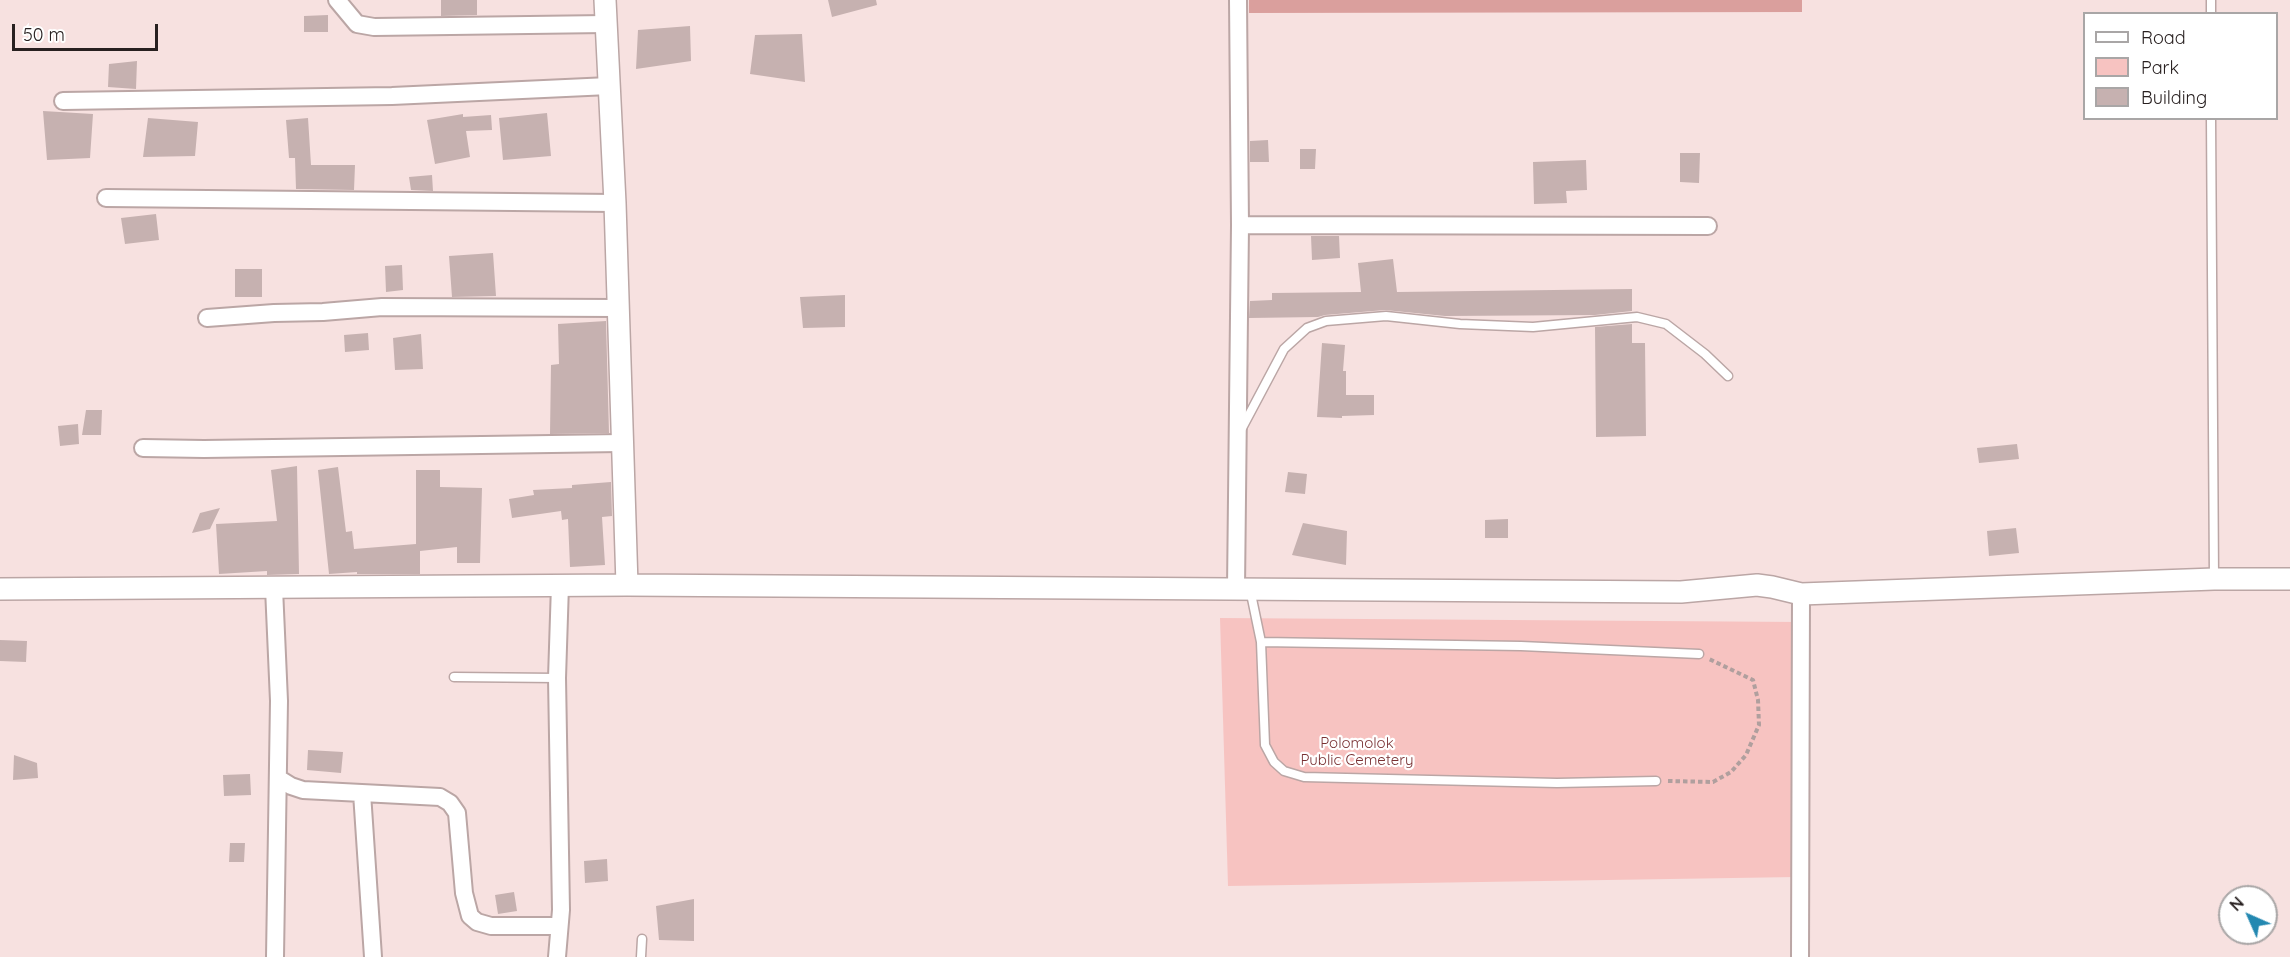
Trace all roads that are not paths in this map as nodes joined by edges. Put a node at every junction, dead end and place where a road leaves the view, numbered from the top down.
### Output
1 (337, 0) edge
2 (605, 0) edge
3 (1238, 0) edge
4 (606, 24) junction
5 (609, 86) junction
6 (63, 101) dead end
7 (2211, 120) edge
8 (106, 198) dead end
9 (615, 203) junction
10 (1240, 225) junction
11 (1708, 226) dead end
12 (618, 308) junction
13 (207, 318) dead end
14 (1728, 376) dead end
15 (1236, 439) junction
16 (621, 443) junction
17 (142, 447) dead end
18 (2214, 579) junction
19 (2290, 579) edge
20 (560, 585) junction
21 (627, 585) junction
22 (274, 588) junction
23 (0, 589) edge
24 (1243, 589) junction
25 (1801, 594) junction
26 (1261, 642) junction
27 (1699, 654) road end
28 (454, 677) dead end
29 (557, 678) junction
30 (278, 778) junction
31 (1656, 781) road end
32 (362, 793) junction
33 (559, 926) junction
34 (642, 939) dead end
35 (275, 957) edge
36 (373, 957) edge
37 (557, 957) edge
38 (641, 957) edge
39 (1800, 957) edge

1 - 4 street
2 - 4 street
3 - 10 street
4 - 5 street
5 - 6 street
5 - 9 street
7 - 18 lane
8 - 9 street
9 - 12 street
10 - 11 street
10 - 15 street
12 - 13 street
12 - 16 street
14 - 15 lane
15 - 24 street
16 - 17 street
16 - 21 street
18 - 19 street
18 - 25 street
20 - 21 street
20 - 22 street
20 - 29 street
21 - 24 street
22 - 23 street
22 - 30 street
24 - 25 street
24 - 26 lane
25 - 39 street
26 - 27 lane
26 - 31 lane
28 - 29 lane
29 - 33 street
30 - 32 street
30 - 35 street
32 - 33 street
32 - 36 street
33 - 37 street
34 - 38 lane

